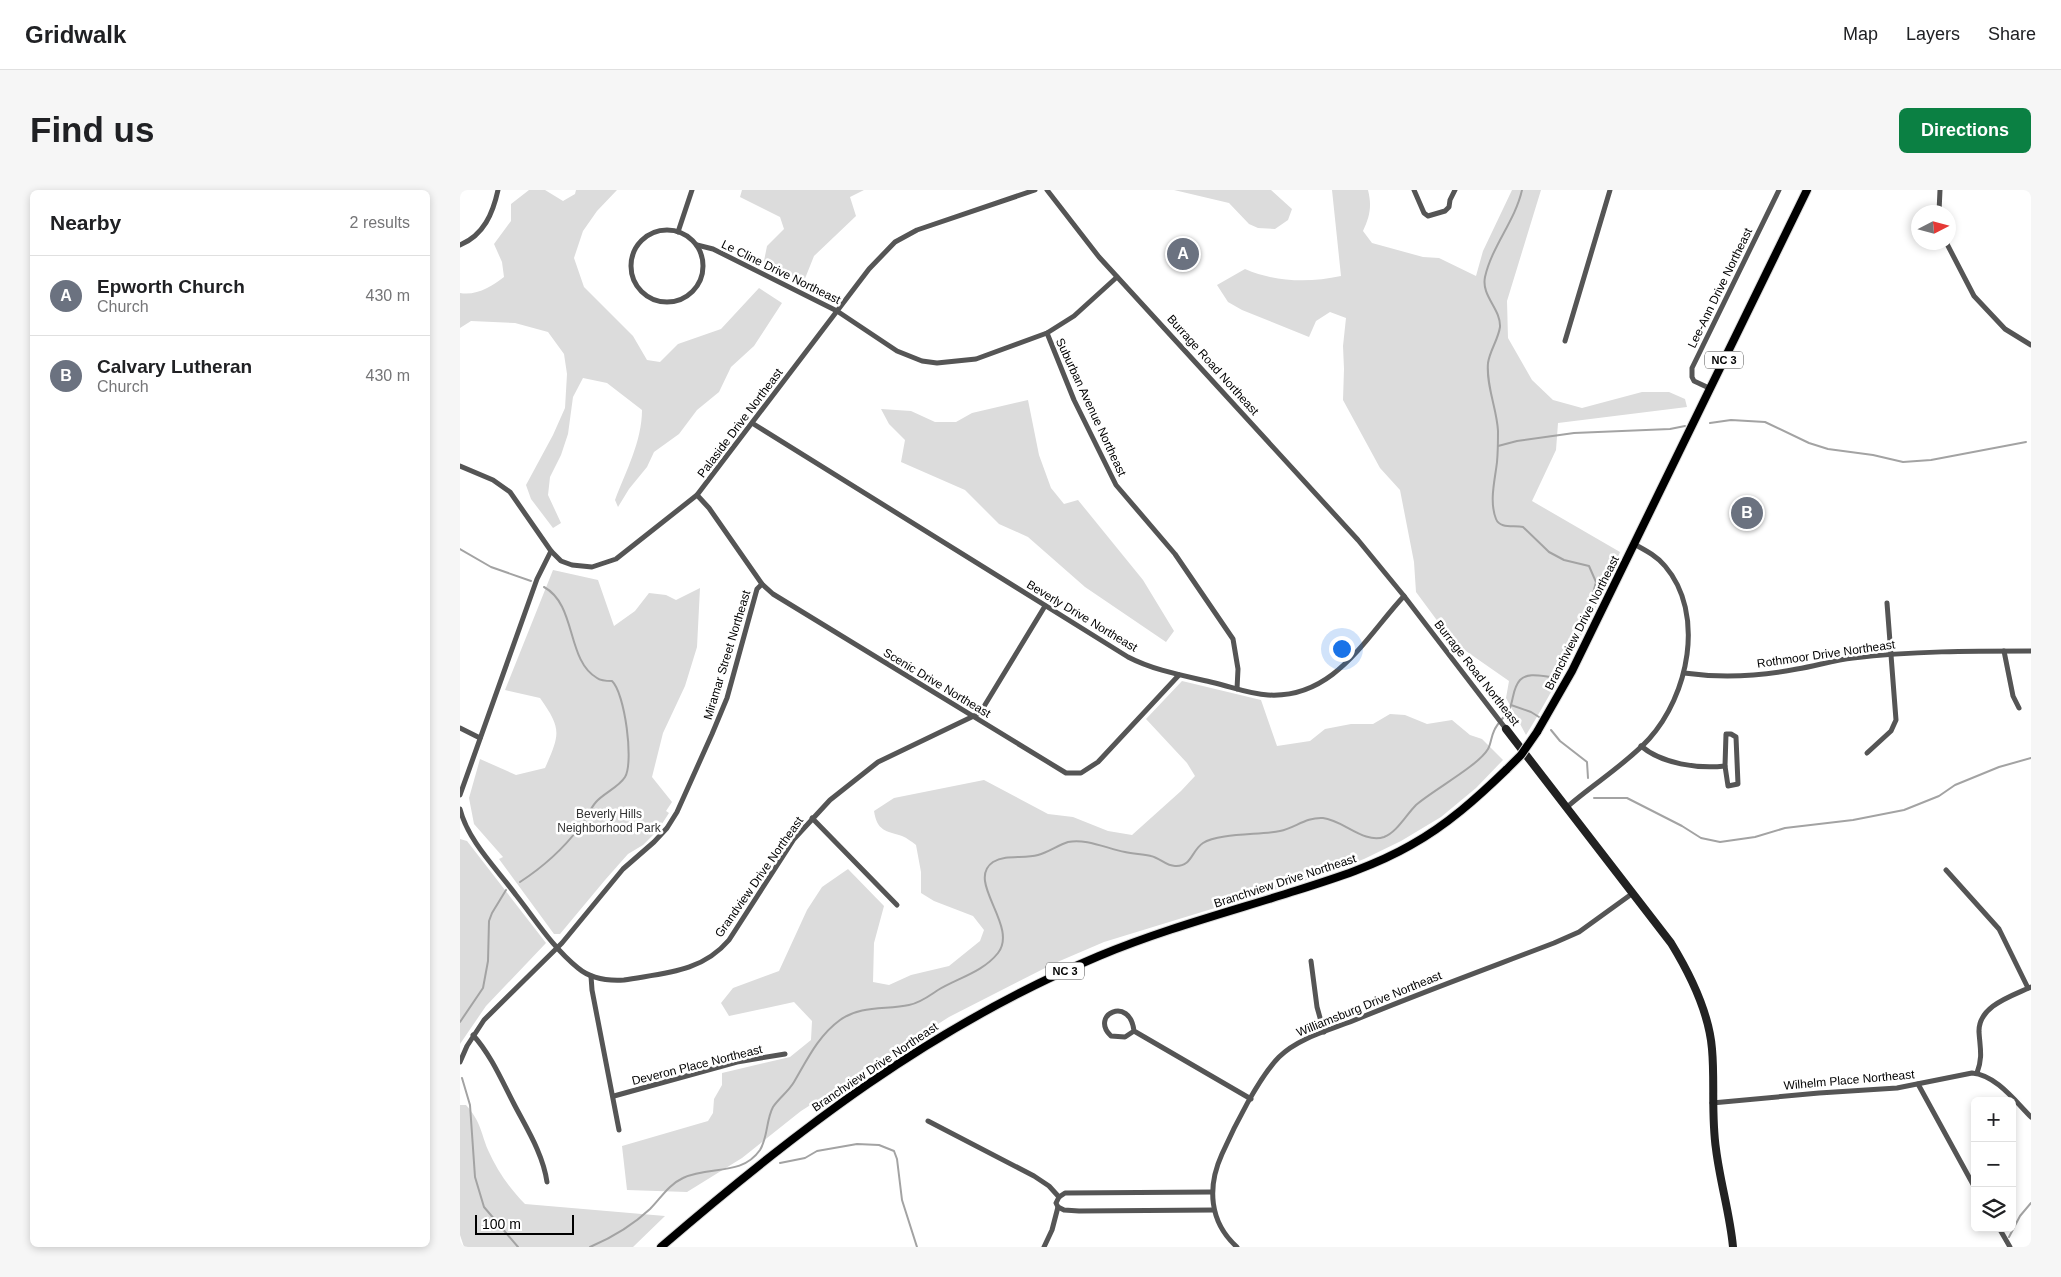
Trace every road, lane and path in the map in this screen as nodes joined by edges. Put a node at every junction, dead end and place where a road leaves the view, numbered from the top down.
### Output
1 (498, 190) edge
2 (692, 190) edge
3 (1035, 190) edge
4 (1047, 190) edge
5 (1414, 190) edge
6 (1455, 190) edge
7 (1610, 190) edge
8 (1779, 190) edge
9 (1807, 190) edge
10 (1940, 190) edge
11 (1939, 205) edge
12 (678, 232) junction
13 (460, 244) edge
14 (697, 245) junction
15 (1950, 250) edge
16 (1117, 277) junction
17 (838, 310) junction
18 (1047, 333) junction
19 (1565, 341) dead end
20 (2031, 345) edge
21 (1709, 388) junction
22 (752, 423) junction
23 (460, 466) edge
24 (697, 495) junction
25 (1634, 544) junction
26 (551, 551) junction
27 (762, 584) junction
28 (1404, 596) junction
29 (1887, 603) dead end
30 (1045, 606) junction
31 (2004, 651) junction
32 (2031, 651) edge
33 (1892, 653) junction
34 (1684, 672) junction
35 (1179, 675) junction
36 (1237, 689) junction
37 (2019, 708) dead end
38 (973, 717) junction
39 (460, 728) edge
40 (1506, 729) joint
41 (480, 738) junction
42 (1641, 746) junction
43 (1867, 753) dead end
44 (1725, 766) junction
45 (460, 795) edge
46 (1566, 807) junction
47 (460, 809) edge
48 (812, 818) junction
49 (1946, 870) dead end
50 (1634, 893) junction
51 (897, 905) dead end
52 (558, 947) junction
53 (1311, 961) dead end
54 (591, 976) junction
55 (2029, 987) edge
56 (1134, 1031) junction
57 (1324, 1032) junction
58 (473, 1035) junction
59 (785, 1054) dead end
60 (460, 1062) edge
61 (1977, 1073) junction
62 (1918, 1084) junction
63 (614, 1096) junction
64 (1251, 1099) junction
65 (1712, 1103) junction
66 (2031, 1117) edge
67 (928, 1121) dead end
68 (619, 1130) dead end
69 (547, 1182) dead end
70 (1974, 1187) edge
71 (1212, 1192) junction
72 (1059, 1197) junction
73 (1058, 1207) junction
74 (1214, 1210) junction
75 (2001, 1232) edge
76 (662, 1247) edge
77 (1044, 1247) edge
78 (1237, 1247) edge
79 (1733, 1247) edge
80 (2010, 1247) edge

1 - 13 street
2 - 12 street
3 - 17 street, Palaside Drive Northeast
4 - 16 street, Burrage Road Northeast
5 - 6 street
7 - 19 street
8 - 21 street, Lee-Ann Drive Northeast
9 - 21 main road, Branchview Drive Northeast / NC 3
10 - 11 street
12 - 14 street
12 - 14 street
14 - 17 street, Le Cline Drive Northeast
15 - 20 street
16 - 18 street, Le Cline Drive Northeast
16 - 28 street, Burrage Road Northeast
17 - 18 street, Le Cline Drive Northeast
17 - 22 street, Palaside Drive Northeast
18 - 36 street, Suburban Avenue Northeast
21 - 25 main road, Branchview Drive Northeast / NC 3
22 - 24 street, Palaside Drive Northeast
22 - 30 street, Beverly Drive Northeast
23 - 26 street, Palaside Drive Northeast
24 - 26 street, Palaside Drive Northeast
24 - 27 street, Scenic Drive Northeast
25 - 34 street
25 - 76 main road, Branchview Drive Northeast / NC 3, bridge
26 - 41 street
27 - 38 street, Scenic Drive Northeast
27 - 52 street, Miramar Street Northeast
28 - 36 street, Beverly Drive Northeast
28 - 40 street, Burrage Road Northeast
29 - 33 street
30 - 35 street, Beverly Drive Northeast
30 - 38 street, Grandview Drive Northeast
31 - 32 street, Rothmoor Drive Northeast
31 - 33 street, Rothmoor Drive Northeast
31 - 37 street
33 - 34 street, Rothmoor Drive Northeast
33 - 43 street
34 - 42 street
35 - 36 street, Beverly Drive Northeast
35 - 38 street, Scenic Drive Northeast
38 - 48 street, Grandview Drive Northeast
39 - 41 street
40 - 46 street, Burrage Road Northeast
41 - 45 street
42 - 44 street
42 - 46 street
44 - 44 street
46 - 50 street, Burrage Road Northeast
47 - 52 street, Grandview Drive Northeast
48 - 51 street
48 - 54 street, Grandview Drive Northeast
49 - 55 street
50 - 57 street, Williamsburg Drive Northeast
50 - 65 street, Burrage Road Northeast
52 - 54 street, Grandview Drive Northeast
52 - 58 street, Miramar Street Northeast
53 - 57 street
54 - 63 street
55 - 61 street
56 - 56 street
56 - 64 street
57 - 64 street, Williamsburg Drive Northeast
58 - 60 street, Miramar Street Northeast
58 - 69 street
59 - 63 street, Deveron Place Northeast
61 - 62 street, Wilhelm Place Northeast
61 - 66 street
62 - 65 street, Wilhelm Place Northeast
62 - 70 street
63 - 68 street
64 - 71 street, Williamsburg Drive Northeast
65 - 79 street, Burrage Road Northeast
67 - 72 street
71 - 72 street
71 - 74 street, Williamsburg Drive Northeast
72 - 73 street
73 - 74 street
73 - 77 street
74 - 78 street, Williamsburg Drive Northeast
75 - 80 street

